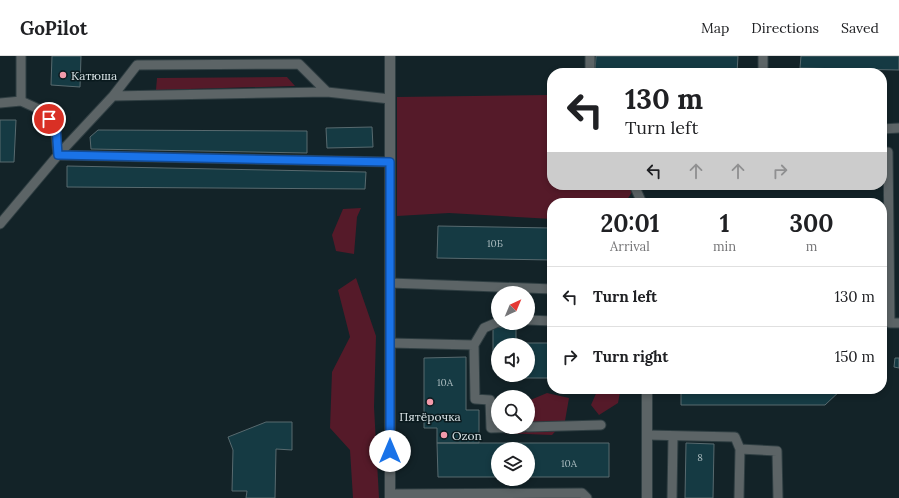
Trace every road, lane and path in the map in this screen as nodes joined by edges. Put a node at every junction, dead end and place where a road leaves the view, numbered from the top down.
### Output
1 (21, 56) edge
2 (390, 56) edge
3 (590, 56) edge
4 (763, 56) edge
5 (590, 68) edge
6 (763, 68) edge
7 (327, 92) junction
8 (114, 96) junction
9 (390, 98) junction
10 (22, 101) junction
11 (0, 103) edge
12 (899, 128) edge
13 (887, 129) edge
14 (888, 152) dead end
15 (58, 155) junction
16 (390, 162) junction
17 (0, 224) edge
18 (390, 283) junction
19 (547, 289) edge
20 (535, 320) edge
21 (547, 321) edge
22 (899, 323) edge
23 (491, 325) edge
24 (390, 343) junction
25 (474, 345) junction
26 (648, 394) edge
27 (601, 425) dead end
28 (535, 427) edge
29 (491, 428) edge
30 (647, 435) junction
31 (673, 436) junction
32 (740, 449) junction
33 (390, 496) edge
34 (587, 498) edge
35 (647, 498) edge
36 (672, 498) edge
37 (739, 498) edge
38 (778, 498) edge

1 - 10 lane
2 - 9 street
3 - 5 lane
4 - 6 lane
7 - 8 lane
7 - 8 lane
7 - 9 lane
8 - 15 lane
9 - 16 street
10 - 11 lane
10 - 15 lane
12 - 13 lane
14 - 22 lane
15 - 16 lane
15 - 17 lane
16 - 18 street
18 - 19 lane
18 - 24 street
20 - 21 lane
23 - 25 lane
24 - 25 lane
24 - 33 street
25 - 29 lane
26 - 30 street
27 - 28 lane
30 - 31 lane
30 - 35 street
31 - 32 lane
31 - 36 lane
32 - 37 lane
32 - 38 lane
33 - 34 lane

